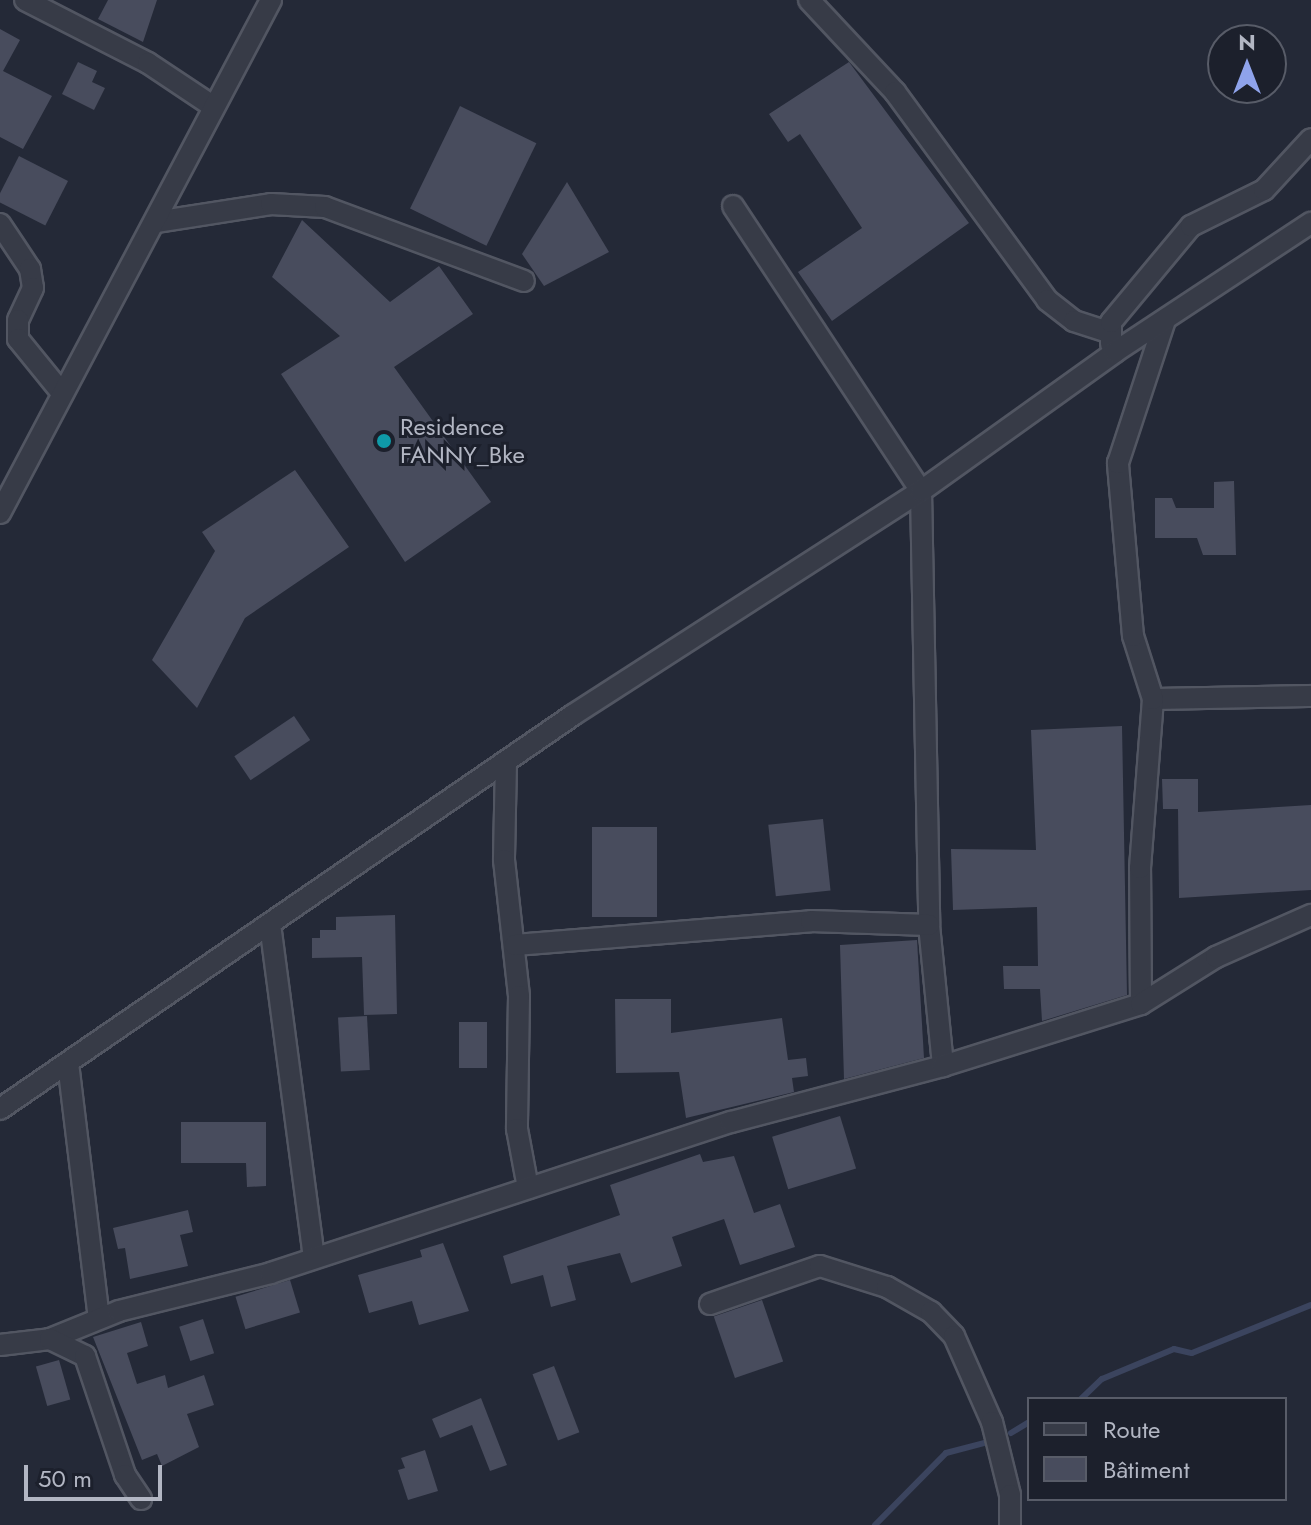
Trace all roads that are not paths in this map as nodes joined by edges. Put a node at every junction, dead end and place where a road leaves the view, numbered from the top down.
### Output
1 (25, 0) edge
2 (271, 0) edge
3 (809, 0) edge
4 (211, 105) junction
5 (1311, 139) edge
6 (733, 206) dead end
7 (156, 222) junction
8 (1311, 223) edge
9 (0, 224) edge
10 (524, 281) dead end
11 (1165, 320) junction
12 (1107, 332) junction
13 (1115, 352) junction
14 (61, 392) junction
15 (921, 491) junction
16 (0, 513) edge
17 (1311, 696) edge
18 (1153, 699) junction
19 (506, 762) junction
20 (1311, 915) edge
21 (270, 924) junction
22 (929, 925) junction
23 (515, 945) junction
24 (1141, 1004) junction
25 (68, 1063) junction
26 (943, 1066) junction
27 (0, 1109) edge
28 (528, 1188) junction
29 (314, 1257) junction
30 (710, 1304) dead end
31 (99, 1318) junction
32 (50, 1339) junction
33 (0, 1345) edge
34 (141, 1499) dead end
35 (1010, 1525) edge

1 - 4 street
2 - 4 street
3 - 12 street
4 - 7 street
5 - 12 street
6 - 15 street
7 - 10 street
7 - 14 street
8 - 11 street
9 - 14 street
11 - 13 street
11 - 18 street
12 - 13 street
13 - 15 street
14 - 16 street
15 - 19 street
15 - 22 street
17 - 18 street
18 - 24 street
19 - 21 street
19 - 23 street
20 - 24 street
21 - 25 street
21 - 29 street
22 - 23 street
22 - 26 street
23 - 28 street
24 - 26 street
25 - 27 street
25 - 31 street
26 - 28 street
28 - 29 street
29 - 31 street
30 - 35 street
31 - 32 street
32 - 33 street
32 - 34 street

